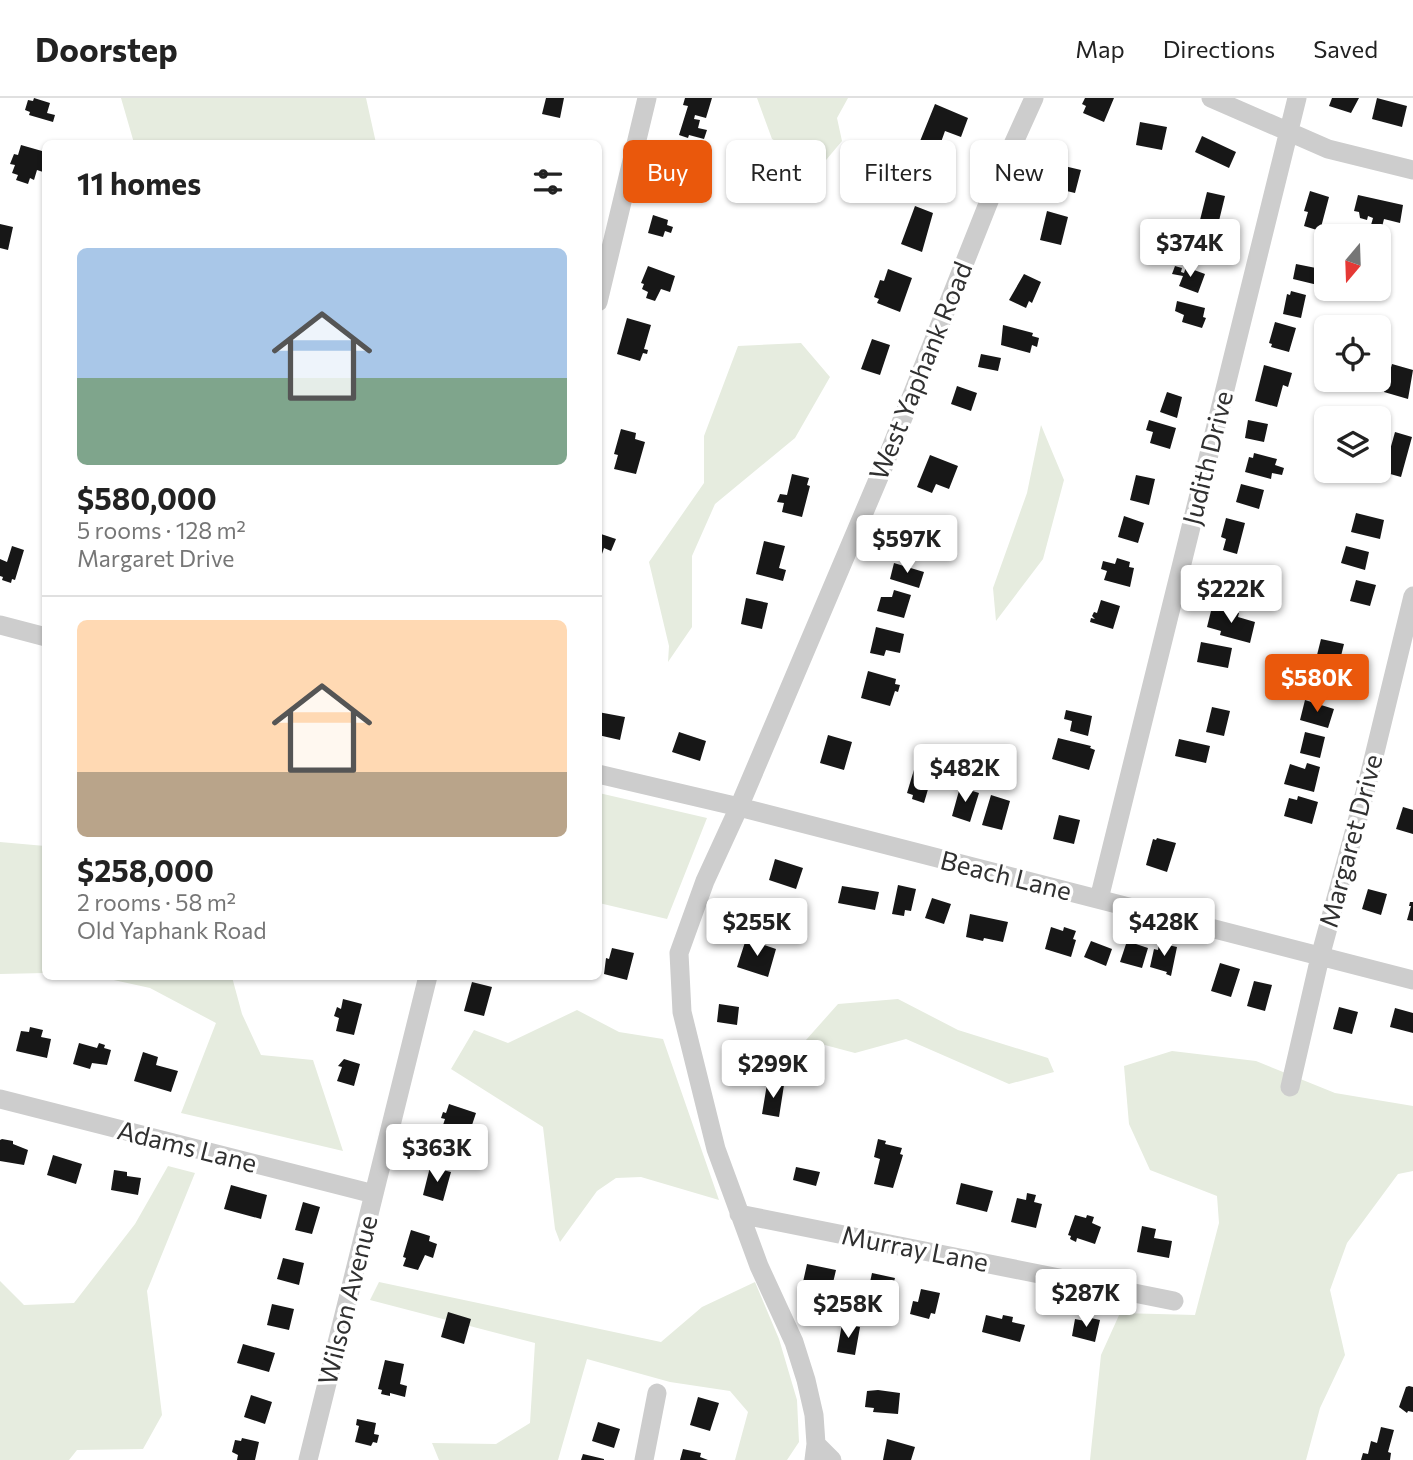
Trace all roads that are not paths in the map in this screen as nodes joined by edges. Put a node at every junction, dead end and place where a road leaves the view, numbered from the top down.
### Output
1 (647, 98) edge
2 (1034, 98) edge
3 (1210, 98) edge
4 (1297, 98) edge
5 (1289, 131) junction
6 (1413, 170) edge
7 (602, 285) edge
8 (1413, 596) edge
9 (0, 625) edge
10 (42, 635) edge
11 (602, 775) edge
12 (739, 807) junction
13 (1099, 900) junction
14 (1320, 957) junction
15 (427, 980) edge
16 (1413, 980) edge
17 (1290, 1087) dead end
18 (0, 1099) edge
19 (374, 1194) junction
20 (739, 1214) junction
21 (1174, 1301) dead end
22 (657, 1393) dead end
23 (815, 1452) edge
24 (308, 1460) edge
25 (644, 1460) edge
26 (832, 1460) edge

1 - 7 street
2 - 12 street, West Yaphank Road
3 - 5 street
4 - 5 street, Judith Drive
5 - 6 street
5 - 13 street, Judith Drive
8 - 14 street, Margaret Drive
9 - 10 street
11 - 12 street, Beach Lane
12 - 13 street, Beach Lane
12 - 20 street, West Yaphank Road
13 - 14 street, Beach Lane
14 - 16 street, Beach Lane
14 - 17 street, Margaret Drive
15 - 19 street, Wilson Avenue
18 - 19 street, Adams Lane
19 - 24 street, Wilson Avenue
20 - 21 street, Murray Lane
20 - 23 street
22 - 25 street
23 - 26 street

